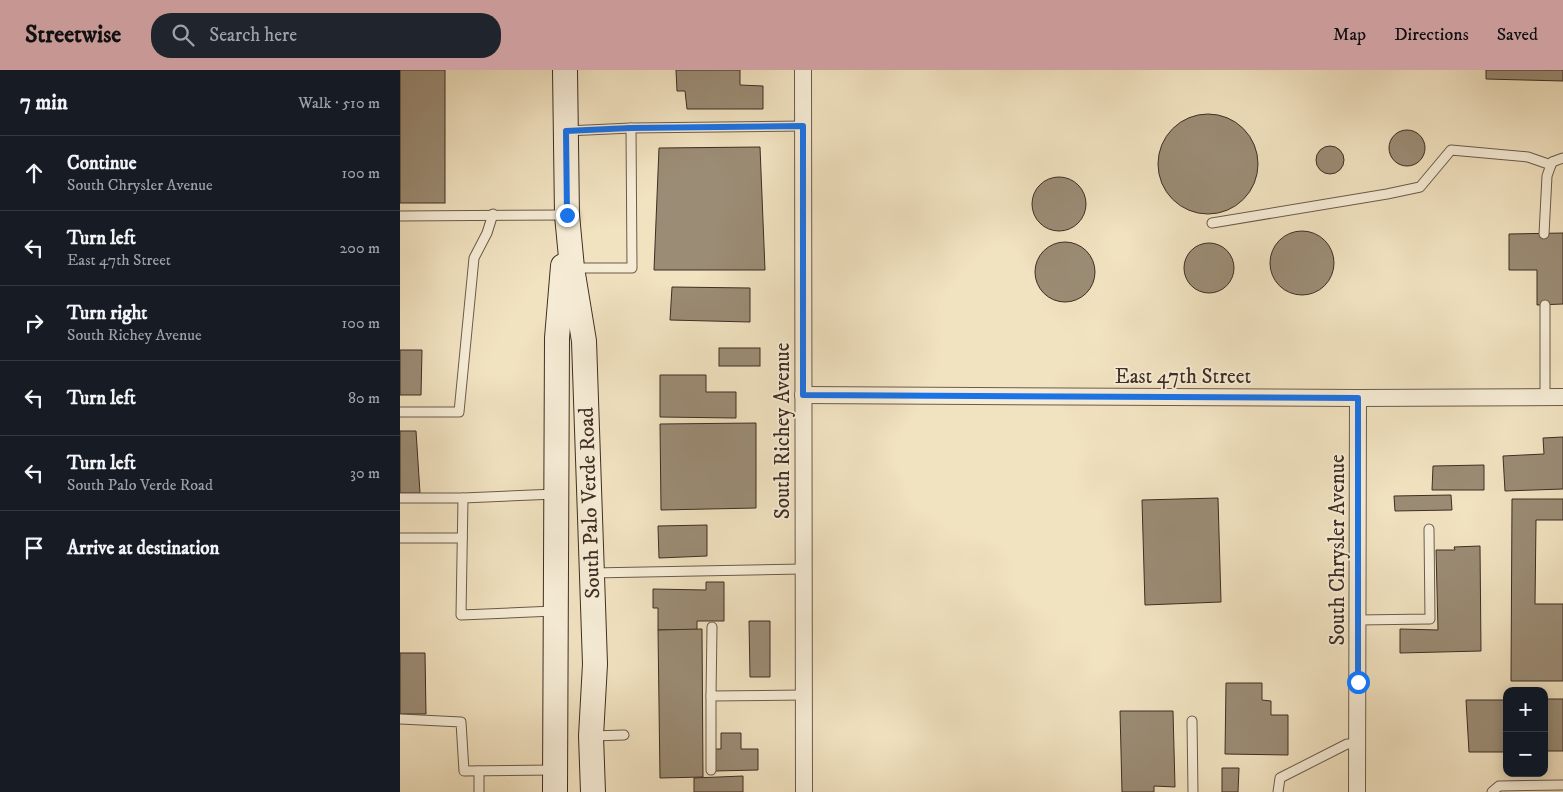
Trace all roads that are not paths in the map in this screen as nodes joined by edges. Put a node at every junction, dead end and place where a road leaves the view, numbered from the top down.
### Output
1 (565, 70) edge
2 (803, 70) edge
3 (803, 126) junction
4 (630, 128) junction
5 (566, 131) junction
6 (1563, 158) edge
7 (1551, 165) junction
8 (493, 214) junction
9 (567, 215) junction
10 (400, 216) edge
11 (1212, 222) dead end
12 (1544, 234) dead end
13 (572, 268) junction
14 (1545, 305) dead end
15 (803, 395) junction
16 (1545, 397) junction
17 (1563, 397) edge
18 (1358, 398) junction
19 (400, 412) edge
20 (556, 494) junction
21 (400, 498) edge
22 (463, 498) junction
23 (1429, 529) dead end
24 (400, 538) edge
25 (462, 538) junction
26 (803, 569) junction
27 (592, 573) junction
28 (556, 611) junction
29 (1358, 620) junction
30 (712, 627) dead end
31 (804, 695) junction
32 (711, 696) junction
33 (400, 719) edge
34 (1192, 721) dead end
35 (624, 735) dead end
36 (591, 736) junction
37 (1358, 744) junction
38 (478, 770) junction
39 (711, 770) dead end
40 (556, 781) edge
41 (1563, 785) edge
42 (479, 792) edge
43 (593, 792) edge
44 (804, 792) edge
45 (1193, 792) edge
46 (1278, 792) edge
47 (1357, 792) edge
48 (1492, 792) edge

1 - 5 main road, South Palo Verde Road
2 - 3 street, South Richey Avenue
3 - 4 lane
3 - 15 street, South Richey Avenue
4 - 5 lane
4 - 13 lane
5 - 9 main road, South Palo Verde Road
6 - 7 lane
7 - 11 lane
7 - 12 lane
8 - 9 lane
8 - 10 lane
8 - 19 lane
9 - 13 main road, South Palo Verde Road
9 - 20 main road, South Palo Verde Road
13 - 27 main road, South Palo Verde Road
14 - 16 lane
15 - 18 street, East 47th Street
15 - 26 street, South Richey Avenue
16 - 17 street, East 47th Street
16 - 18 street, East 47th Street
18 - 29 street, South Chrysler Avenue
20 - 22 lane
20 - 28 main road, South Palo Verde Road
21 - 22 lane
22 - 25 lane
23 - 29 lane
24 - 25 lane
25 - 28 lane
26 - 27 lane
26 - 31 street, South Richey Avenue
27 - 36 main road, South Palo Verde Road
28 - 40 main road, South Palo Verde Road
29 - 37 street, South Chrysler Avenue
30 - 32 lane
31 - 32 lane
31 - 44 street, South Richey Avenue
32 - 39 lane
33 - 38 lane
34 - 45 lane
35 - 36 lane
36 - 43 main road, South Palo Verde Road
37 - 46 lane
37 - 47 street, South Chrysler Avenue
38 - 40 lane
38 - 42 lane
41 - 48 lane

